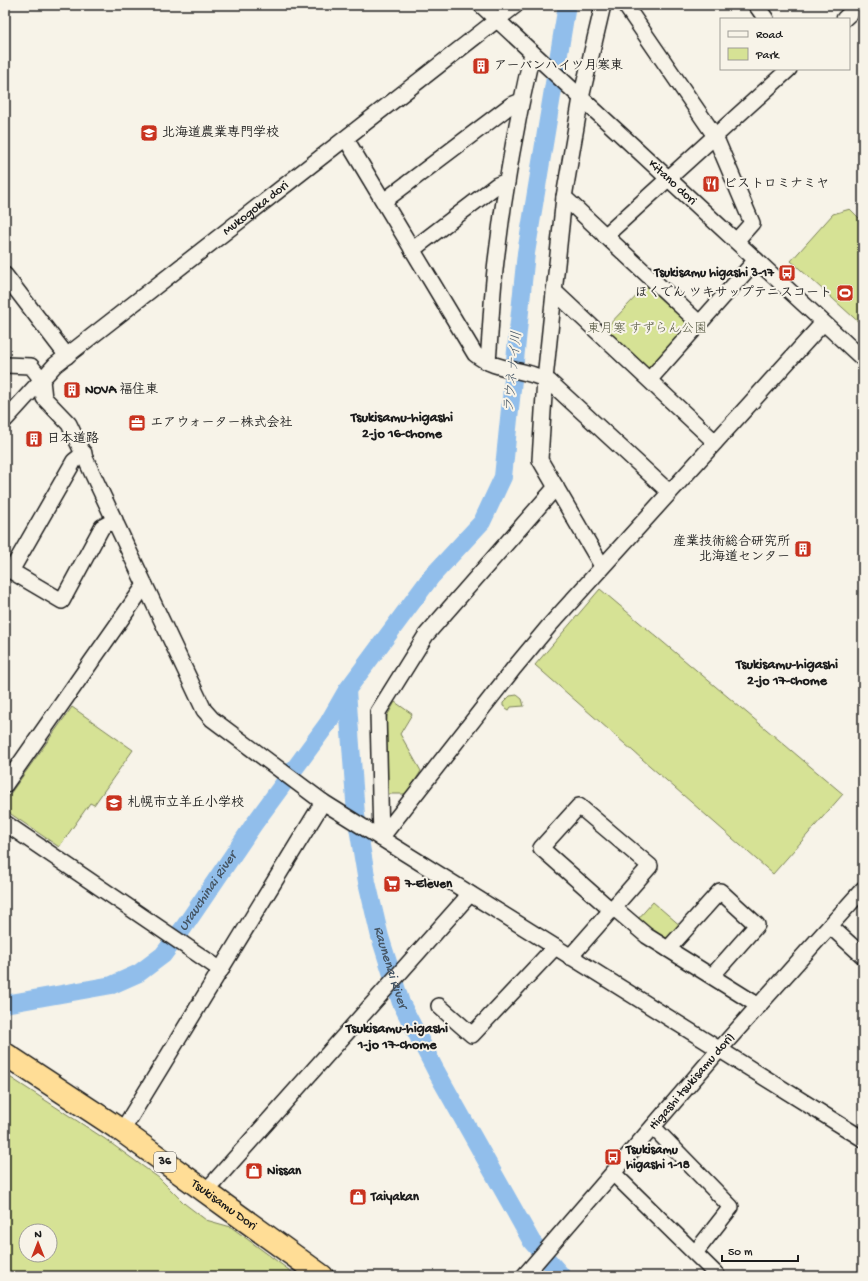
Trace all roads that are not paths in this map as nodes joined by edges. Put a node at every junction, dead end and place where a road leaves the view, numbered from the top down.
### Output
1 (481, 5) edge
2 (516, 5) edge
3 (603, 5) edge
4 (625, 5) edge
5 (756, 5) edge
6 (859, 5) edge
7 (765, 18) edge
8 (845, 18) edge
9 (497, 19) junction
10 (535, 55) junction
11 (788, 70) edge
12 (579, 96) junction
13 (521, 101) junction
14 (715, 136) junction
15 (346, 139) junction
16 (668, 178) junction
17 (507, 181) junction
18 (564, 197) junction
19 (384, 201) junction
20 (605, 236) junction
21 (736, 241) junction
22 (412, 250) junction
23 (756, 260) junction
24 (5, 275) edge
25 (554, 291) junction
26 (700, 322) junction
27 (823, 323) junction
28 (67, 356) junction
29 (863, 359) edge
30 (488, 362) junction
31 (5, 365) edge
32 (538, 376) junction
33 (650, 379) junction
34 (42, 380) junction
35 (5, 420) edge
36 (715, 442) junction
37 (84, 453) junction
38 (556, 487) junction
39 (669, 492) junction
40 (115, 520) junction
41 (602, 566) junction
42 (145, 585) junction
43 (5, 785) edge
44 (323, 802) junction
45 (5, 823) edge
46 (381, 838) junction
47 (863, 889) edge
48 (470, 894) junction
49 (612, 908) junction
50 (830, 926) junction
51 (554, 947) junction
52 (668, 949) junction
53 (570, 956) junction
54 (863, 956) edge
55 (220, 970) junction
56 (712, 976) junction
57 (439, 1006) dead end
58 (759, 1006) junction
59 (719, 1050) junction
60 (5, 1054) edge
61 (653, 1127) junction
62 (122, 1131) junction
63 (862, 1137) edge
64 (613, 1173) junction
65 (206, 1191) junction
66 (695, 1253) junction
67 (322, 1276) edge
68 (524, 1276) edge
69 (717, 1276) edge

1 - 9 street, Kitano dori
2 - 9 street, Mukogoka dori
3 - 12 street
4 - 14 street
5 - 7 street
6 - 8 street
9 - 10 street, Kitano dori
9 - 15 street, Mukogoka dori
10 - 12 street, Kitano dori
10 - 13 street
11 - 14 street
12 - 16 street, Kitano dori
12 - 18 street
13 - 17 street
13 - 19 street
14 - 16 street
14 - 21 street
15 - 19 street
15 - 28 street, Mukogoka dori
16 - 20 street
16 - 21 street, Kitano dori
17 - 22 street
17 - 30 street
18 - 20 street
18 - 25 street
19 - 22 street
20 - 26 street
21 - 23 street, Kitano dori
22 - 30 street
23 - 26 street
23 - 27 street, Kitano dori
24 - 28 street
25 - 32 street
25 - 33 street
26 - 33 street
27 - 29 street, Kitano dori
27 - 36 street
28 - 34 street, Mukogoka dori
30 - 32 street
31 - 34 street
32 - 38 street
32 - 39 street
33 - 36 street
34 - 35 street, Mukogoka dori
34 - 37 street
36 - 39 street
37 - 40 street
37 - 40 street
38 - 41 street
38 - 46 street
39 - 41 street
40 - 42 street
41 - 46 street
42 - 43 street
42 - 44 street
44 - 46 street
44 - 55 street
45 - 55 street
46 - 48 street
47 - 50 street, Higashi tsukisamu dori)
48 - 51 street
48 - 65 street
49 - 49 street
49 - 52 street
49 - 53 street
50 - 54 street
50 - 58 street, Higashi tsukisamu dori)
51 - 53 street
51 - 57 street
52 - 56 street
52 - 56 street
53 - 59 street
55 - 62 street
56 - 58 street
58 - 59 street, Higashi tsukisamu dori)
59 - 61 street, Higashi tsukisamu dori)
59 - 63 street
60 - 62 highway, Tsukisamu Dori / 36
61 - 64 street, Higashi tsukisamu dori)
61 - 66 street
62 - 65 highway, Tsukisamu Dori / 36
64 - 66 street
64 - 68 street, Higashi tsukisamu dori)
65 - 67 highway, Tsukisamu Dori / 36
66 - 69 street

